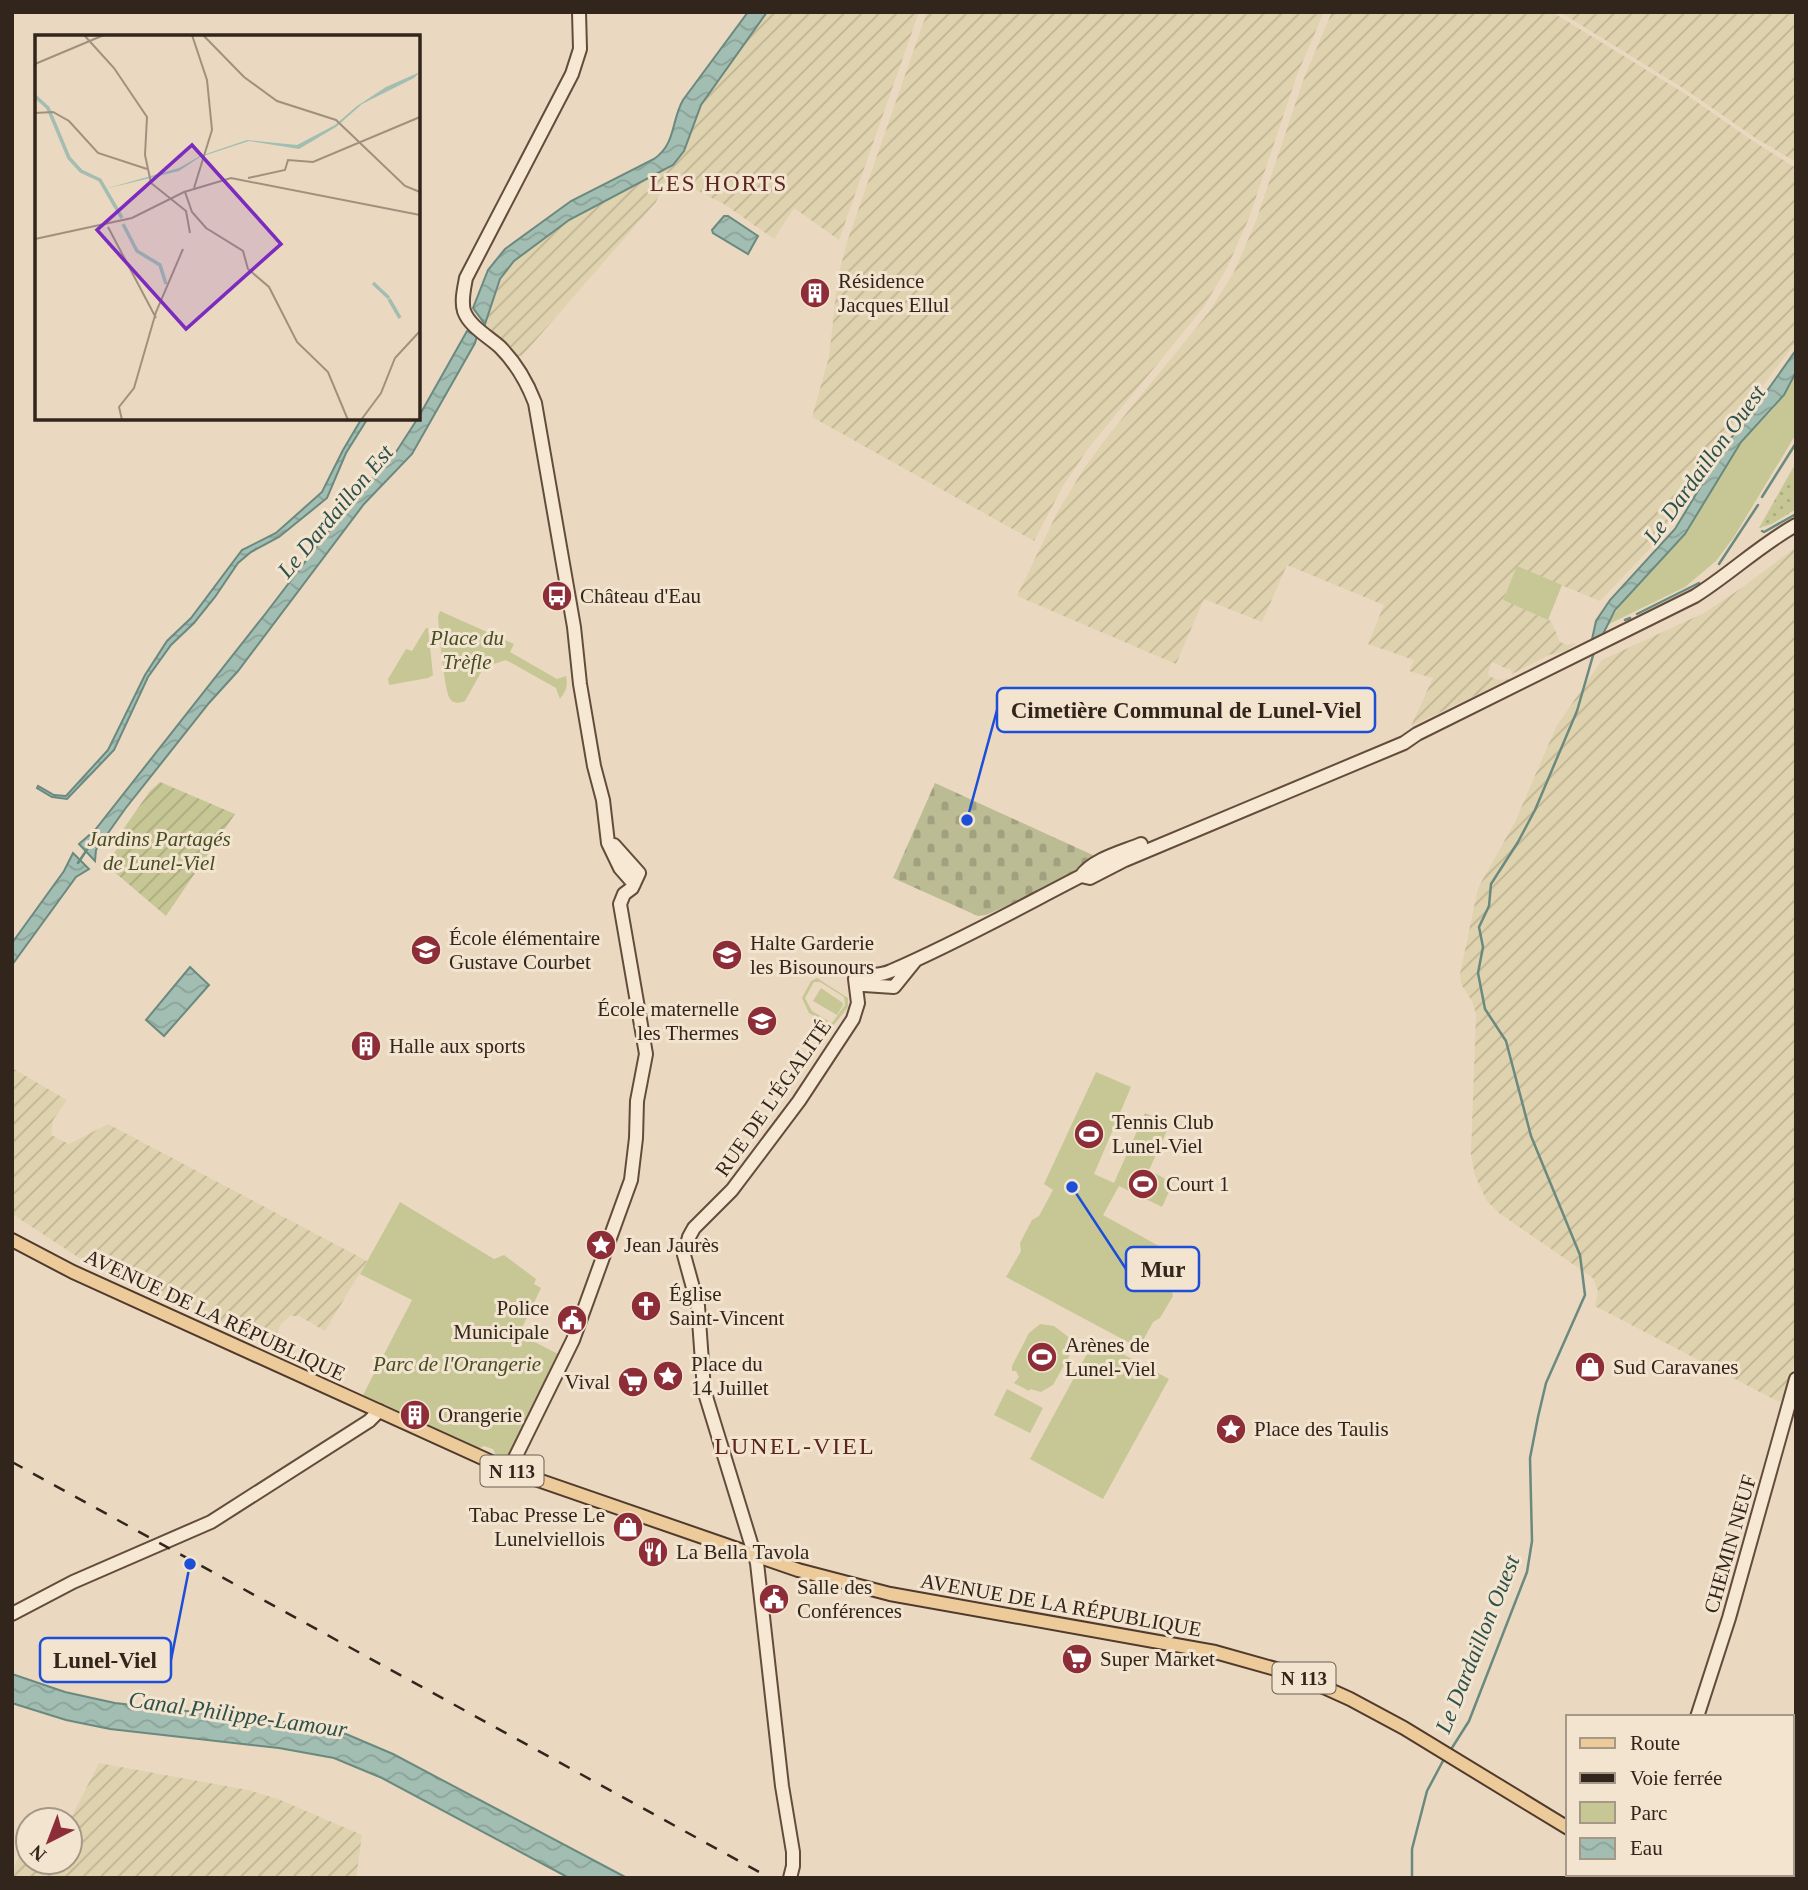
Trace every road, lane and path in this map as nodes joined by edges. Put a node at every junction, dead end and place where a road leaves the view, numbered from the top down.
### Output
1 (579, 12) edge
2 (1796, 525) edge
3 (12, 1240) edge
4 (1796, 1379) edge
5 (379, 1411) junction
6 (509, 1470) junction
7 (755, 1554) junction
8 (12, 1614) edge
9 (1698, 1715) edge
10 (1467, 1765) junction
11 (1566, 1819) edge
12 (1566, 1827) edge
13 (791, 1877) edge

1 - 6 street
2 - 7 street, RUE DE L'ÉGALITÉ
3 - 5 main road, AVENUE DE LA RÉPUBLIQUE / N 113
4 - 9 street, CHEMIN NEUF
5 - 6 main road, AVENUE DE LA RÉPUBLIQUE / N 113
5 - 8 street
6 - 7 main road, AVENUE DE LA RÉPUBLIQUE / N 113
7 - 10 main road, AVENUE DE LA RÉPUBLIQUE / N 113
7 - 13 street
10 - 11 main road, N 113
10 - 12 main road, N 113

